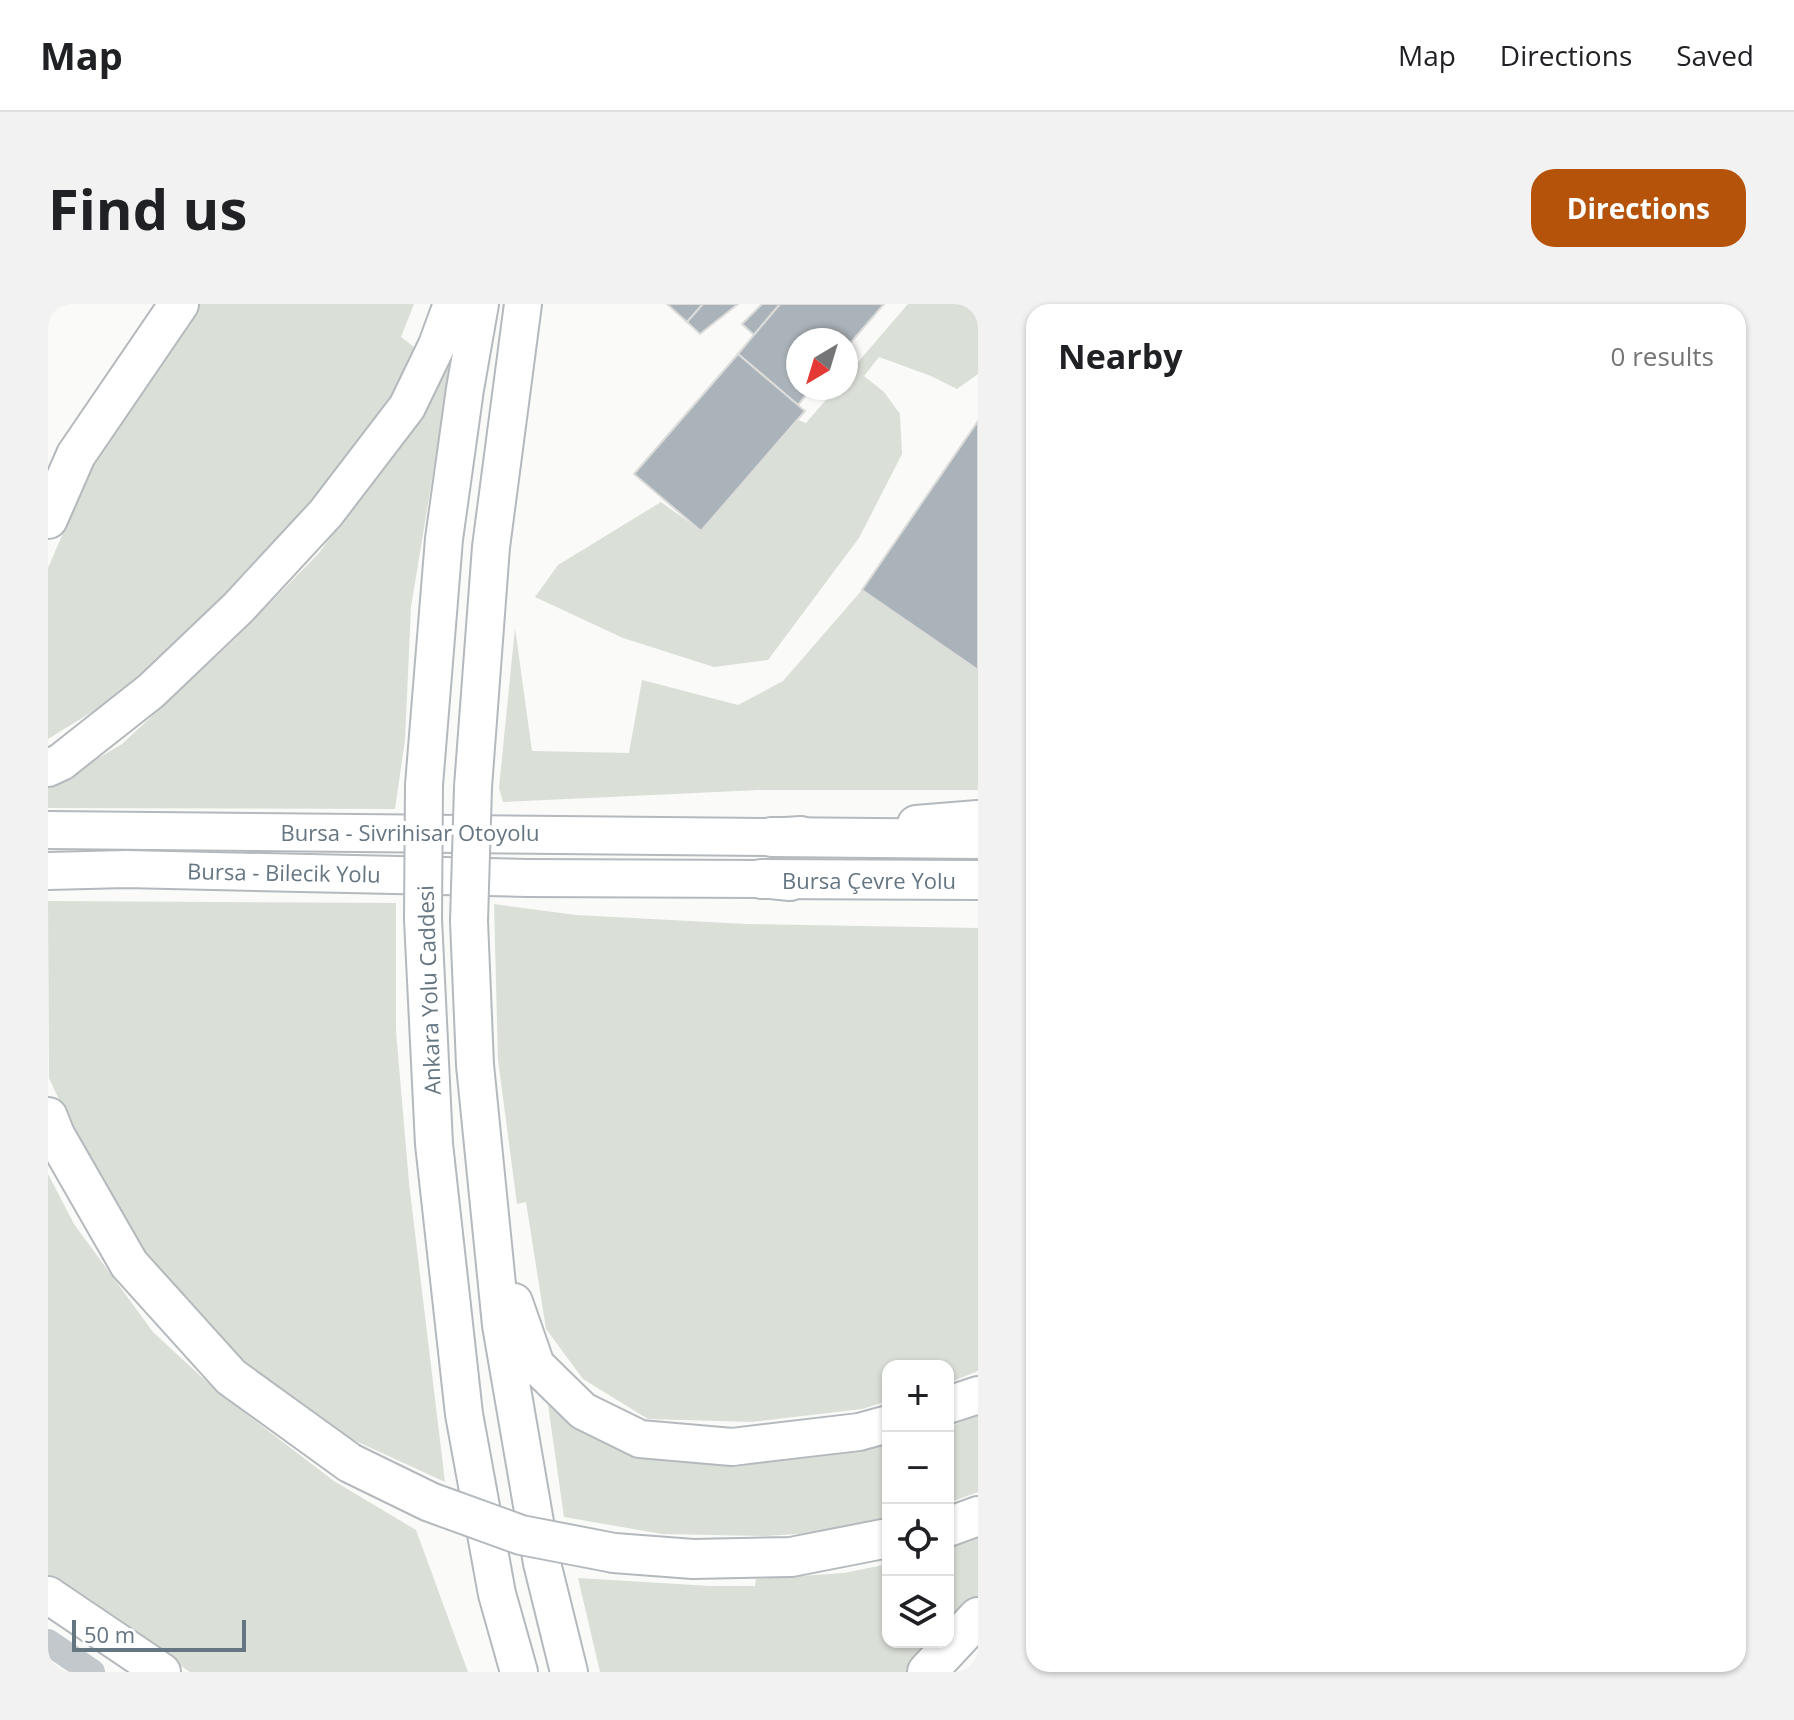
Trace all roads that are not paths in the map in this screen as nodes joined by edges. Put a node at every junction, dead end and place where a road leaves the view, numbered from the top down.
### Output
1 (179, 304) edge
2 (452, 304) edge
3 (480, 304) edge
4 (523, 304) edge
5 (547, 304) edge
6 (48, 519) edge
7 (491, 547) junction
8 (48, 768) edge
9 (978, 819) edge
10 (48, 830) edge
11 (771, 837) junction
12 (978, 839) edge
13 (48, 871) edge
14 (761, 879) junction
15 (978, 880) edge
16 (978, 899) edge
17 (475, 1065) junction
18 (48, 1117) edge
19 (978, 1395) edge
20 (954, 1403) edge
21 (882, 1426) edge
22 (978, 1516) edge
23 (954, 1525) edge
24 (882, 1539) edge
25 (48, 1595) edge
26 (978, 1617) edge
27 (48, 1642) edge
28 (92, 1672) edge
29 (162, 1672) edge
30 (519, 1672) edge
31 (569, 1672) edge
32 (927, 1672) edge

1 - 6 highway
2 - 8 highway
3 - 30 highway, Ankara Yolu Caddesi, bridge
4 - 7 highway, Ankara Yolu Caddesi
5 - 7 highway
7 - 17 highway, Ankara Yolu Caddesi, bridge
9 - 11 highway, Bursa - Sivrihisar Otoyolu
10 - 11 highway, Bursa - Sivrihisar Otoyolu
11 - 12 highway, Bursa Çevre Yolu
13 - 14 highway, Bursa - Bilecik Yolu
14 - 15 highway, Bursa Çevre Yolu
14 - 16 highway, Bursa - Bilecik Yolu
17 - 21 highway
17 - 31 highway, Ankara Yolu Caddesi
18 - 24 highway, bridge
19 - 20 highway
22 - 23 highway
25 - 29 highway
26 - 32 highway
27 - 28 street

